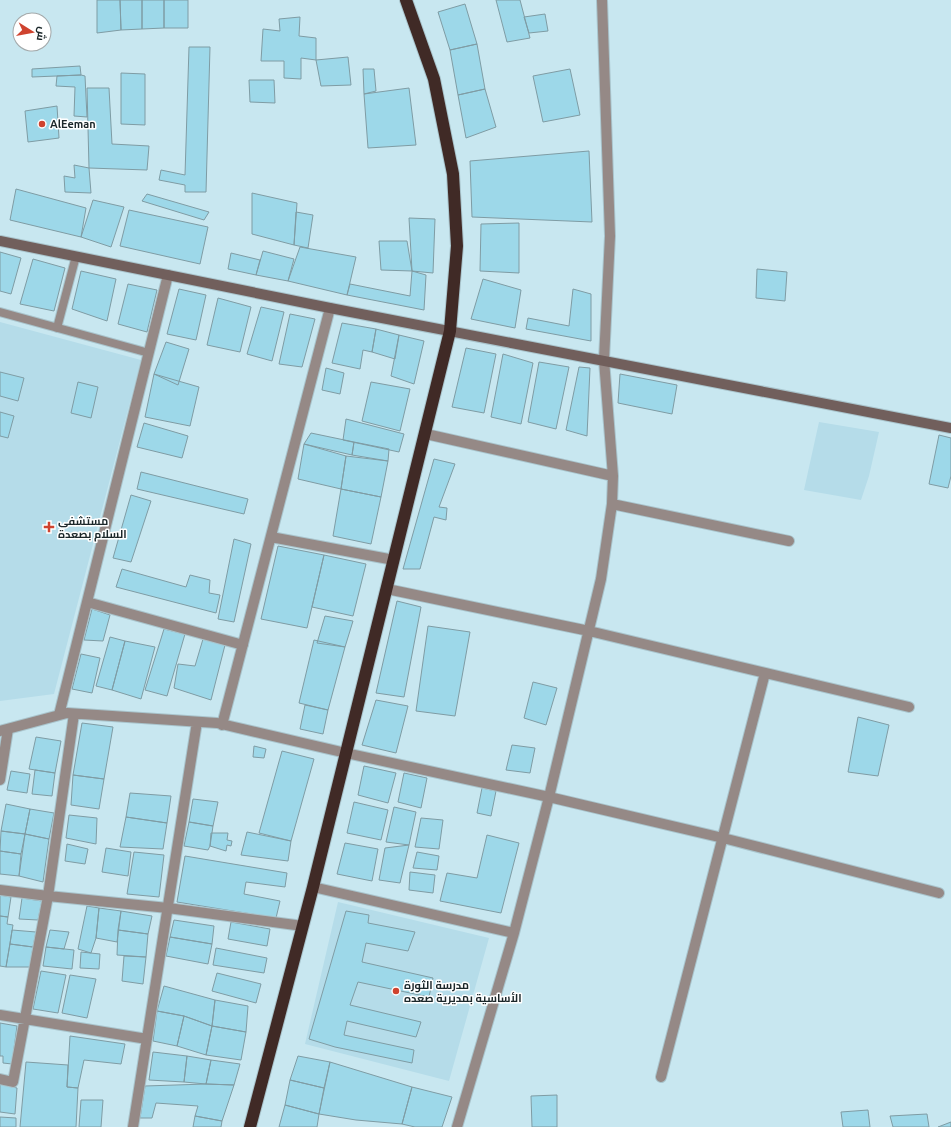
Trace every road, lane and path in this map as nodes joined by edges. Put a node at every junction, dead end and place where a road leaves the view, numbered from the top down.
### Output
1 (406, 0) edge
2 (602, 0) edge
3 (0, 241) edge
4 (76, 256) junction
5 (168, 275) junction
6 (330, 308) junction
7 (0, 312) edge
8 (57, 328) junction
9 (450, 331) junction
10 (149, 353) junction
11 (604, 360) junction
12 (951, 428) edge
13 (426, 434) junction
14 (612, 476) junction
15 (612, 504) junction
16 (271, 537) junction
17 (789, 541) dead end
18 (394, 560) junction
19 (387, 589) junction
20 (87, 602) junction
21 (589, 631) junction
22 (243, 645) junction
23 (766, 673) junction
24 (909, 707) dead end
25 (74, 714) junction
26 (58, 715) junction
27 (197, 722) junction
28 (222, 725) junction
29 (4, 730) edge
30 (346, 753) junction
31 (0, 780) edge
32 (549, 797) junction
33 (723, 838) junction
34 (313, 887) junction
35 (0, 890) edge
36 (939, 893) dead end
37 (48, 896) junction
38 (168, 908) junction
39 (303, 926) junction
40 (514, 933) junction
41 (0, 1015) edge
42 (25, 1019) junction
43 (147, 1039) junction
44 (661, 1077) dead end
45 (0, 1079) edge
46 (133, 1127) edge
47 (250, 1127) edge
48 (457, 1127) edge

1 - 9 highway
2 - 11 street
3 - 4 street
4 - 5 street
4 - 8 lane
5 - 6 street
5 - 10 street
6 - 9 street
6 - 16 street
7 - 8 lane
8 - 10 lane
9 - 11 street
9 - 13 highway
10 - 20 street
11 - 12 street
11 - 14 street
13 - 14 street
13 - 18 highway
14 - 15 street
15 - 17 street
15 - 21 street
16 - 18 street
16 - 22 street
18 - 19 highway
19 - 21 street
19 - 30 highway
20 - 22 street
20 - 26 street
21 - 23 street
21 - 32 street
22 - 28 street
23 - 24 street
23 - 33 street
25 - 26 street
25 - 27 street
25 - 37 street
26 - 29 street
27 - 28 street
27 - 38 street
28 - 30 street
29 - 31 street
30 - 32 street
30 - 34 highway
32 - 33 street
32 - 40 street
33 - 36 street
33 - 44 street
34 - 39 highway
34 - 40 street
35 - 37 street
37 - 38 street
37 - 42 street
38 - 39 street
38 - 43 street
39 - 47 highway
40 - 48 street
41 - 42 street
42 - 43 street
42 - 45 street
43 - 46 street

